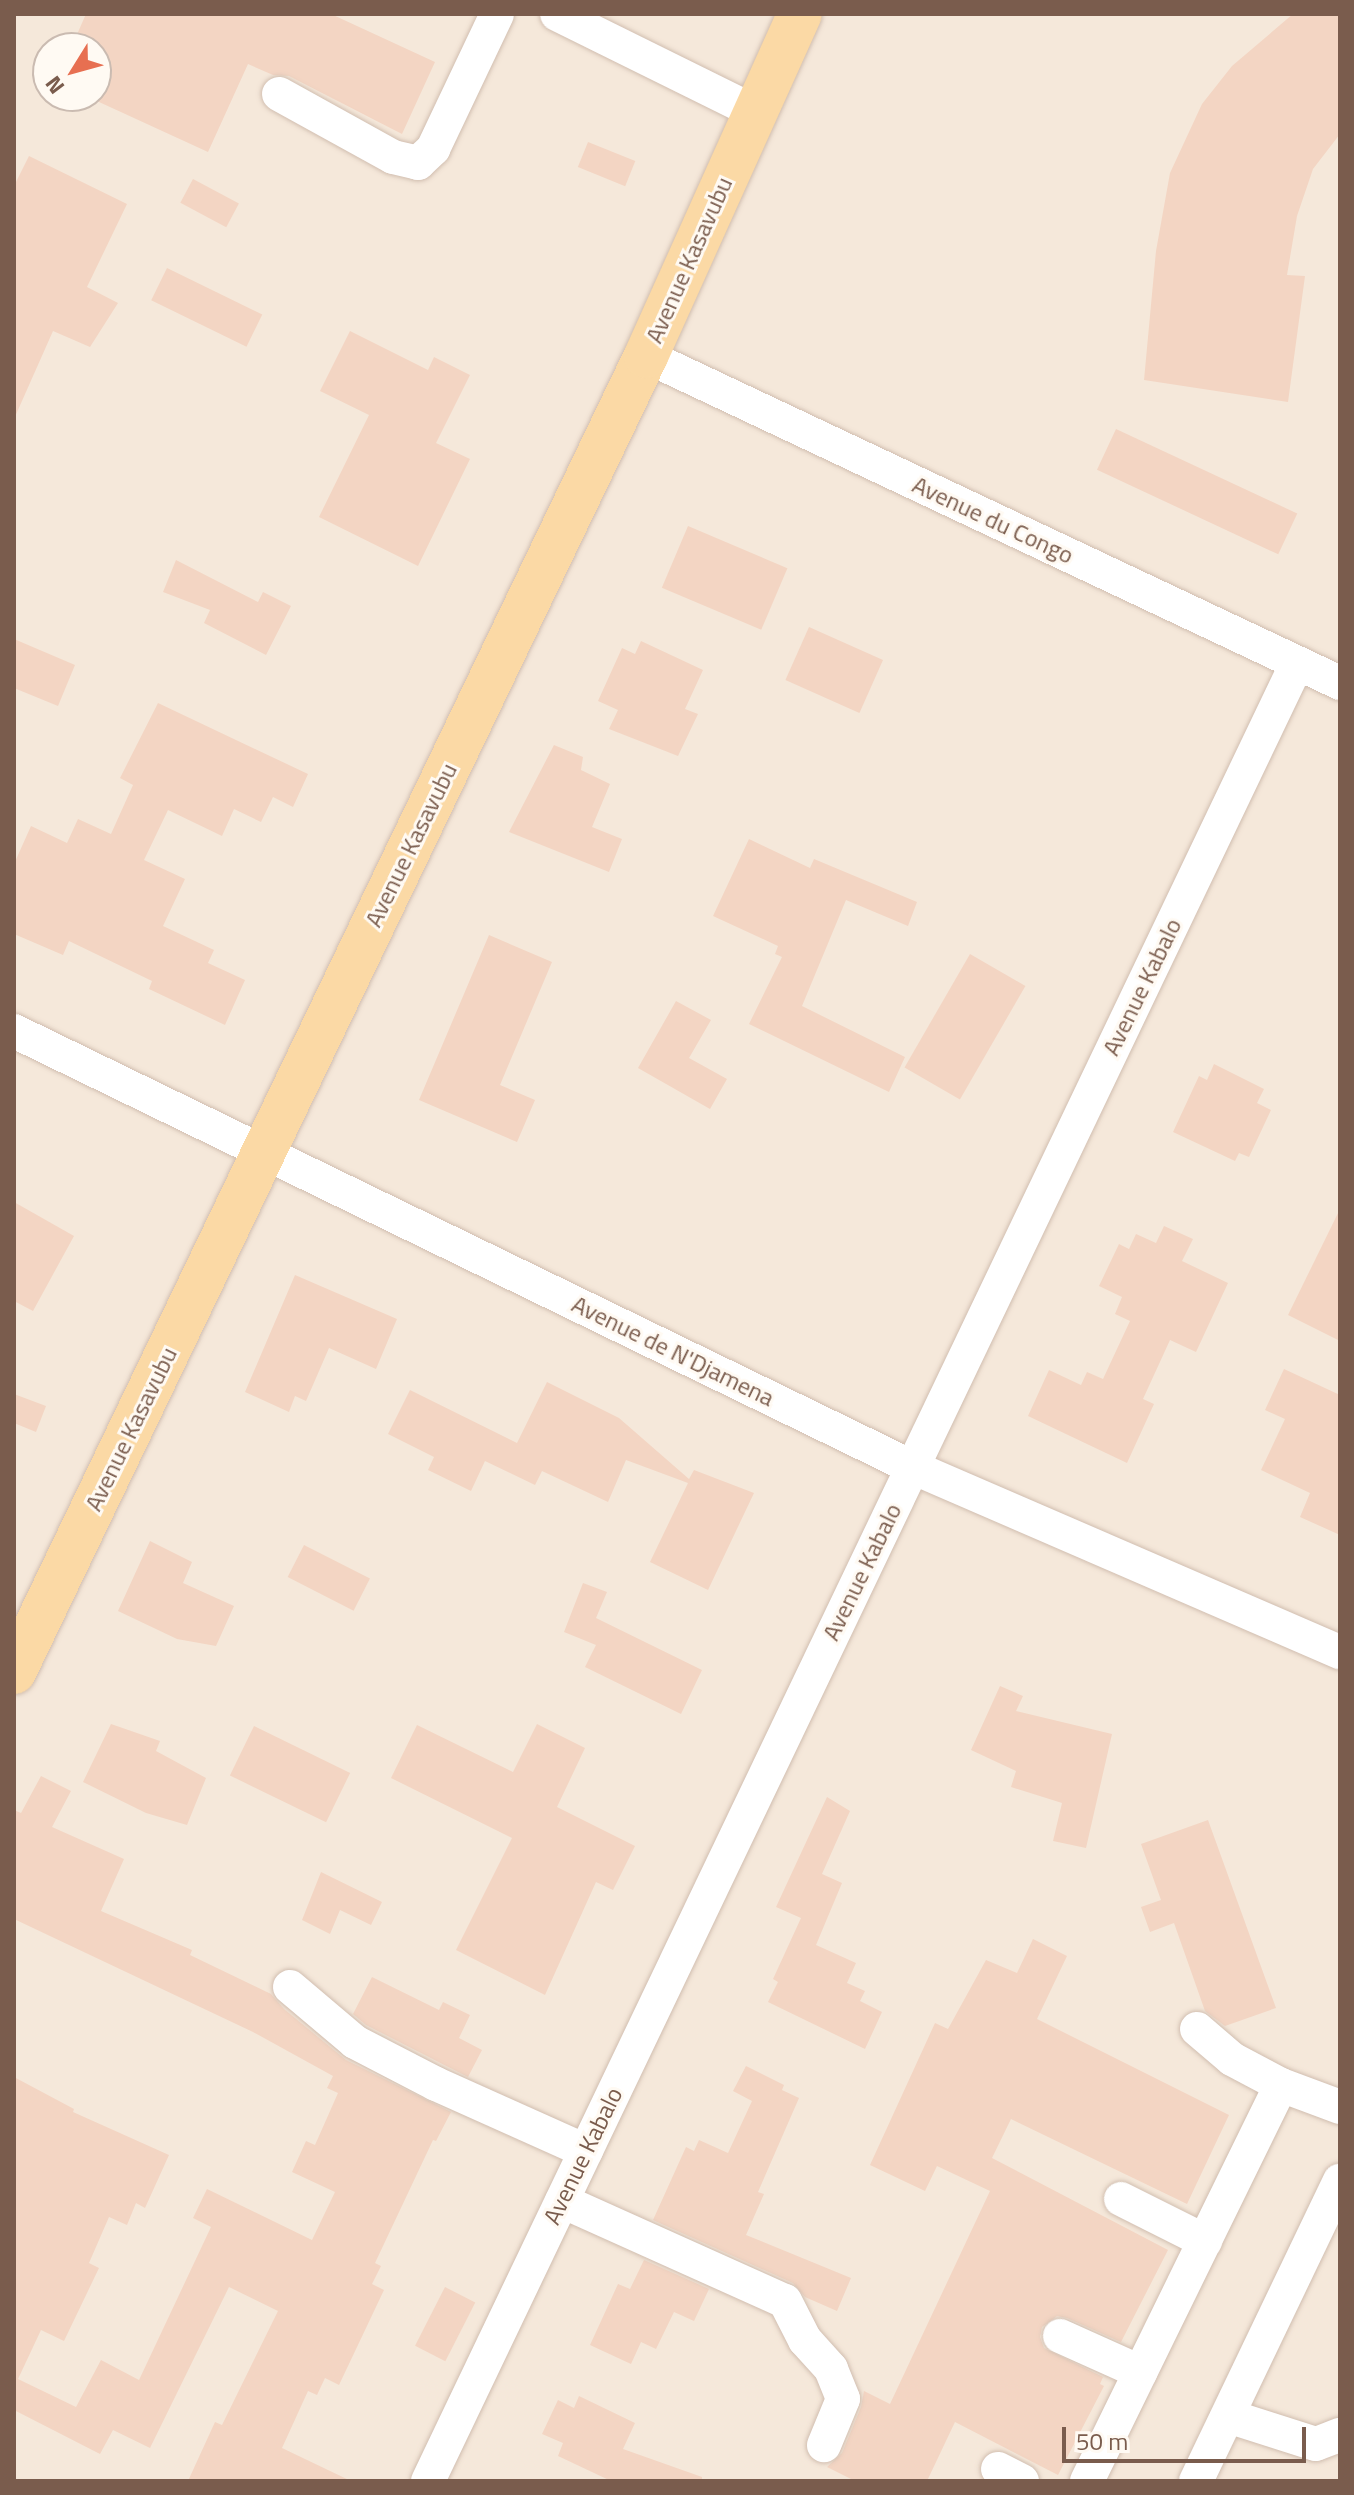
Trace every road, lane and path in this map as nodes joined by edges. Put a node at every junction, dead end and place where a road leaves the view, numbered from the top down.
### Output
1 (497, 14) edge
2 (557, 14) edge
3 (800, 14) edge
4 (279, 94) dead end
5 (755, 112) junction
6 (646, 356) junction
7 (1297, 663) junction
8 (1340, 683) edge
9 (14, 1031) edge
10 (264, 1150) junction
11 (912, 1467) junction
12 (1340, 1652) edge
13 (14, 1672) edge
14 (290, 1987) dead end
15 (1197, 2029) dead end
16 (1281, 2085) junction
17 (1340, 2107) edge
18 (586, 2151) junction
19 (1340, 2181) edge
20 (1121, 2199) dead end
21 (562, 2201) junction
22 (1205, 2241) junction
23 (1060, 2336) dead end
24 (1140, 2372) junction
25 (1228, 2416) junction
26 (1340, 2435) edge
27 (824, 2445) dead end
28 (428, 2481) edge
29 (1087, 2481) edge
30 (1196, 2481) edge

1 - 4 street
2 - 5 street
3 - 5 main road, Avenue Kasavubu
5 - 6 main road, Avenue Kasavubu
6 - 7 street, Avenue du Congo
6 - 10 main road, Avenue Kasavubu
7 - 8 street, Avenue du Congo
7 - 11 street, Avenue Kabalo
9 - 10 street, Avenue de N'Djamena
10 - 11 street, Avenue de N'Djamena
10 - 13 main road, Avenue Kasavubu
11 - 12 street, Avenue de N'Djamena
11 - 18 street, Avenue Kabalo
14 - 18 street
15 - 16 street
16 - 17 street
16 - 22 street
18 - 21 street, Avenue Kabalo
19 - 25 street
20 - 22 street
21 - 27 street
21 - 28 street, Avenue Kabalo
22 - 24 street
23 - 24 street
24 - 29 street
25 - 26 street
25 - 30 street

